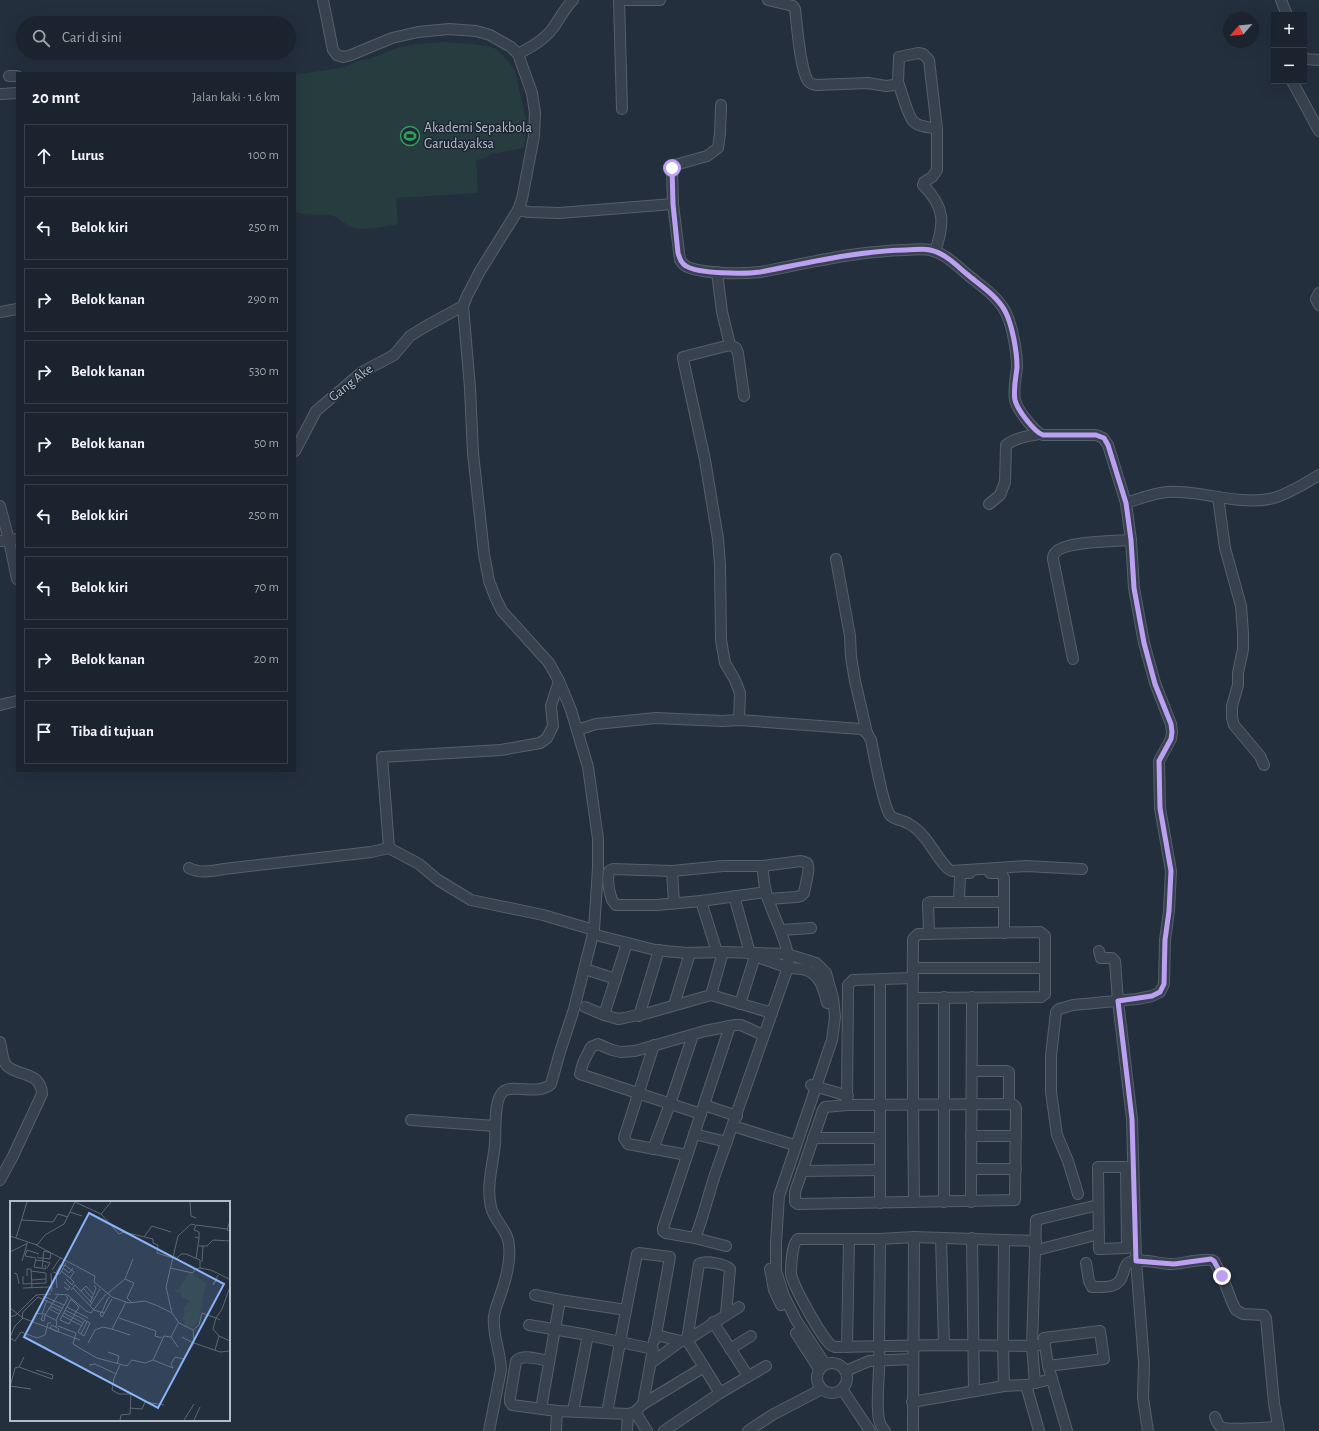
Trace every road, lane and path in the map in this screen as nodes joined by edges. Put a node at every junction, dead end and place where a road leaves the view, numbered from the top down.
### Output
1 (323, 0) edge
2 (573, 0) edge
3 (619, 0) edge
4 (623, 0) edge
5 (660, 0) edge
6 (768, 0) edge
7 (1281, 0) edge
8 (1286, 12) edge
9 (518, 54) junction
10 (1307, 58) edge
11 (1319, 60) edge
12 (898, 82) junction
13 (1294, 84) edge
14 (16, 93) edge
15 (0, 94) edge
16 (721, 105) dead end
17 (622, 109) dead end
18 (937, 129) junction
19 (1319, 131) edge
20 (673, 204) junction
21 (518, 210) junction
22 (935, 252) junction
23 (717, 272) junction
24 (1319, 293) edge
25 (1319, 304) edge
26 (463, 306) junction
27 (16, 309) edge
28 (0, 312) edge
29 (730, 345) junction
30 (744, 396) dead end
31 (1040, 434) junction
32 (296, 449) edge
33 (1319, 475) edge
34 (1218, 497) junction
35 (1126, 503) junction
36 (989, 504) dead end
37 (0, 506) edge
38 (1131, 538) junction
39 (9, 540) edge
40 (836, 559) dead end
41 (16, 575) edge
42 (1073, 659) dead end
43 (560, 681) junction
44 (16, 701) edge
45 (0, 705) edge
46 (739, 720) junction
47 (577, 730) junction
48 (868, 733) junction
49 (1264, 765) dead end
50 (389, 848) junction
51 (762, 866) junction
52 (190, 868) dead end
53 (1082, 870) dead end
54 (672, 871) junction
55 (734, 896) junction
56 (767, 896) junction
57 (701, 901) junction
58 (959, 901) junction
59 (1004, 902) junction
60 (674, 903) junction
61 (811, 928) dead end
62 (780, 930) junction
63 (597, 933) junction
64 (1004, 933) junction
65 (929, 934) junction
66 (628, 943) junction
67 (659, 950) junction
68 (1099, 950) dead end
69 (720, 952) junction
70 (690, 953) junction
71 (753, 954) junction
72 (787, 954) junction
73 (788, 967) junction
74 (913, 968) junction
75 (1045, 968) junction
76 (591, 971) dead end
77 (913, 978) junction
78 (616, 979) junction
79 (880, 979) junction
80 (711, 995) junction
81 (913, 998) junction
82 (944, 998) junction
83 (972, 998) junction
84 (1118, 1001) junction
85 (740, 1004) junction
86 (674, 1005) junction
87 (585, 1007) dead end
88 (772, 1013) junction
89 (604, 1015) junction
90 (639, 1016) junction
91 (730, 1026) junction
92 (763, 1034) junction
93 (693, 1035) junction
94 (0, 1042) edge
95 (654, 1045) junction
96 (972, 1071) junction
97 (814, 1086) junction
98 (639, 1092) junction
99 (848, 1100) junction
100 (670, 1104) junction
101 (880, 1104) junction
102 (913, 1104) junction
103 (944, 1104) junction
104 (972, 1104) junction
105 (1009, 1104) junction
106 (703, 1109) junction
107 (411, 1120) dead end
108 (735, 1121) junction
109 (495, 1126) junction
110 (694, 1134) junction
111 (971, 1136) junction
112 (1016, 1136) junction
113 (813, 1138) junction
114 (880, 1138) junction
115 (727, 1142) junction
116 (791, 1144) junction
117 (653, 1149) junction
118 (687, 1155) junction
119 (971, 1169) junction
120 (1016, 1169) junction
121 (880, 1170) junction
122 (802, 1171) junction
123 (0, 1180) edge
124 (1078, 1194) dead end
125 (914, 1202) junction
126 (944, 1202) junction
127 (971, 1202) junction
128 (880, 1203) junction
129 (1098, 1206) junction
130 (1099, 1234) junction
131 (914, 1237) junction
132 (695, 1238) junction
133 (941, 1238) junction
134 (972, 1238) junction
135 (849, 1239) junction
136 (880, 1239) junction
137 (1004, 1240) junction
138 (1038, 1245) junction
139 (726, 1246) dead end
140 (1136, 1261) junction
141 (1086, 1263) dead end
142 (535, 1295) dead end
143 (560, 1300) junction
144 (739, 1307) dead end
145 (626, 1310) junction
146 (726, 1314) junction
147 (713, 1322) junction
148 (529, 1325) dead end
149 (554, 1330) junction
150 (588, 1335) junction
151 (656, 1335) junction
152 (751, 1336) dead end
153 (684, 1340) junction
154 (620, 1342) junction
155 (1045, 1344) junction
156 (944, 1345) junction
157 (974, 1345) junction
158 (1003, 1345) junction
159 (879, 1346) junction
160 (913, 1346) junction
161 (1032, 1346) junction
162 (847, 1347) junction
163 (653, 1349) junction
164 (730, 1349) junction
165 (913, 1359) junction
166 (880, 1360) junction
167 (549, 1361) junction
168 (651, 1363) junction
169 (766, 1366) dead end
170 (822, 1366) junction
171 (1048, 1366) junction
172 (704, 1367) junction
173 (846, 1371) junction
174 (748, 1376) junction
175 (1052, 1379) junction
176 (1031, 1384) junction
177 (1004, 1386) junction
178 (822, 1389) junction
179 (840, 1390) junction
180 (974, 1391) junction
181 (720, 1393) junction
182 (912, 1402) junction
183 (643, 1404) junction
184 (541, 1409) junction
185 (557, 1411) junction
186 (573, 1411) junction
187 (607, 1413) junction
188 (631, 1413) junction
189 (1214, 1417) dead end
190 (1278, 1429) edge
191 (489, 1431) edge
192 (556, 1431) edge
193 (627, 1431) edge
194 (647, 1431) edge
195 (664, 1431) edge
196 (748, 1431) edge
197 (864, 1431) edge
198 (870, 1431) edge
199 (885, 1431) edge
200 (913, 1431) edge
201 (1039, 1431) edge
202 (1067, 1431) edge
203 (1148, 1431) edge

1 - 9 street
2 - 9 street
3 - 17 street
4 - 5 street
6 - 12 street
7 - 8 street
9 - 21 street
10 - 11 street
12 - 18 street
12 - 18 street
13 - 19 street
14 - 15 street
16 - 20 street
18 - 22 street
20 - 21 street
20 - 23 street
21 - 26 street
22 - 23 street
22 - 31 street
23 - 29 street
24 - 25 street
26 - 32 street, Gang Ake
26 - 43 street
27 - 28 street
29 - 30 street
29 - 46 street
31 - 35 street
31 - 36 street
33 - 34 street
34 - 35 street
34 - 49 street
35 - 38 street
37 - 39 street
38 - 42 street
38 - 84 street
39 - 41 street
40 - 48 street
43 - 47 street
43 - 50 street
44 - 45 street
46 - 47 street
46 - 48 street
47 - 63 street
48 - 53 street
50 - 52 street
50 - 63 street
51 - 54 street
51 - 56 street
51 - 56 street
54 - 60 street
54 - 60 street
55 - 56 street
55 - 57 street
55 - 71 street
56 - 62 street
57 - 60 street
57 - 69 street
58 - 59 street
58 - 59 street
58 - 65 street
59 - 64 street
61 - 62 street
62 - 72 street
63 - 66 street
63 - 109 street
64 - 65 street
64 - 75 street
65 - 74 street
66 - 67 street
66 - 78 street
67 - 70 street
67 - 90 street
68 - 84 street
69 - 70 street
69 - 71 street
69 - 80 street
70 - 86 street
71 - 72 street
71 - 73 street
71 - 85 street
72 - 73 street
72 - 97 street
73 - 88 street
73 - 97 street
74 - 75 street
74 - 77 street
75 - 83 street
76 - 78 street
77 - 79 street
77 - 81 street
78 - 89 street
79 - 99 street
79 - 101 street
80 - 85 street
80 - 86 street
81 - 82 street
81 - 102 street
82 - 83 street
82 - 103 street
83 - 96 street
84 - 124 street
84 - 140 street
85 - 88 street
86 - 90 street
87 - 89 street
88 - 92 street
89 - 90 street
91 - 92 street
91 - 93 street
91 - 106 street
92 - 108 street
93 - 95 street
93 - 100 street
94 - 123 street
95 - 98 street
95 - 98 street
96 - 104 street
96 - 105 street
97 - 99 street
97 - 116 street
97 - 170 street
98 - 100 street
98 - 117 street
99 - 101 street
99 - 113 street
100 - 106 street
100 - 117 street
101 - 102 street
101 - 114 street
102 - 103 street
102 - 125 street
103 - 104 street
103 - 126 street
104 - 105 street
104 - 111 street
105 - 112 street
106 - 108 street
106 - 110 street
107 - 109 street
108 - 115 street
108 - 116 street
109 - 191 street
110 - 115 street
110 - 118 street
111 - 112 street
111 - 119 street
112 - 120 street
113 - 114 street
113 - 122 street
114 - 121 street
115 - 132 street
116 - 170 street
117 - 118 street
118 - 132 street
119 - 120 street
119 - 127 street
120 - 127 street
121 - 122 street
121 - 128 street
122 - 128 street
125 - 126 street
125 - 128 street
126 - 127 street
129 - 130 street
129 - 130 street
129 - 138 street
130 - 138 street
131 - 133 street
131 - 136 street
131 - 160 street
132 - 139 street
133 - 134 street
133 - 156 street
134 - 137 street
134 - 157 street
135 - 136 street
135 - 162 street
135 - 162 street
136 - 159 street
137 - 138 street
137 - 158 street
138 - 161 street
140 - 141 street
140 - 190 street
140 - 203 street
142 - 143 street
143 - 145 street
143 - 149 street
144 - 146 street
145 - 151 street
145 - 154 street
146 - 147 street
146 - 153 street
147 - 153 street
147 - 164 street
148 - 149 street
149 - 150 street
149 - 167 street
150 - 154 street
150 - 186 street
151 - 153 street
151 - 163 street
152 - 164 street
153 - 168 street
153 - 172 street
154 - 163 street
154 - 187 street
155 - 161 street
155 - 171 street
155 - 171 street
156 - 157 street
156 - 160 street
157 - 158 street
157 - 180 street
158 - 161 street
158 - 177 street
159 - 160 street
159 - 162 street
159 - 166 street
160 - 165 street
161 - 176 street
163 - 168 street
164 - 174 street
165 - 166 street
165 - 182 street
166 - 173 street
166 - 199 street
167 - 184 street
167 - 184 street
168 - 183 street
169 - 174 street
170 - 173 street
170 - 178 street
171 - 175 street
172 - 181 street
172 - 183 street
173 - 179 street
174 - 181 street
175 - 176 street
175 - 202 street
176 - 177 street
176 - 201 street
177 - 180 street
178 - 179 street
178 - 196 street
179 - 197 street
179 - 198 street
180 - 182 street
181 - 195 street
182 - 200 street
183 - 188 street
184 - 185 street
185 - 186 street
185 - 192 street
186 - 187 street
187 - 188 street
188 - 193 street
188 - 194 street
189 - 190 street

